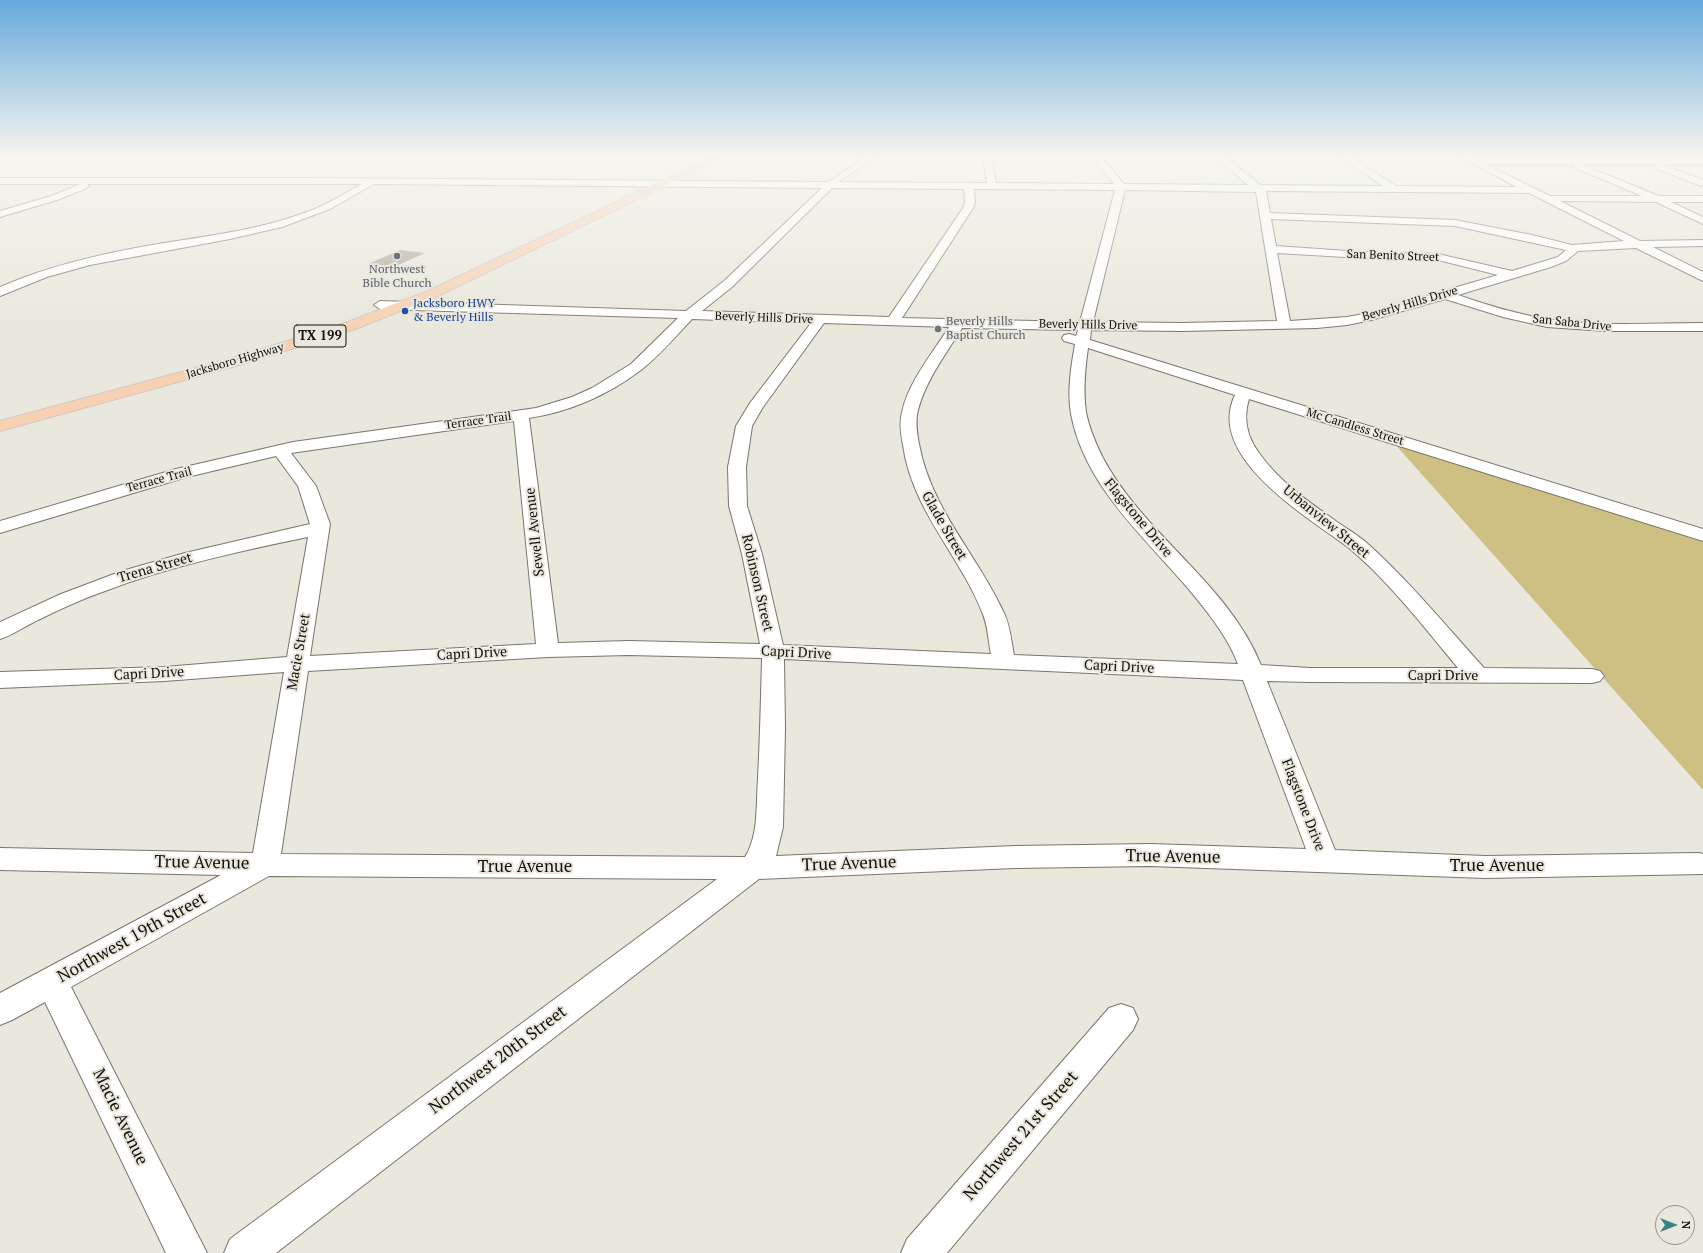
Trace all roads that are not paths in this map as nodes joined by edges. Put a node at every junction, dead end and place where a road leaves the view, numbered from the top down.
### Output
1 (309, 213) edge
2 (583, 213) edge
3 (602, 213) edge
4 (801, 213) edge
5 (964, 213) edge
6 (1115, 213) edge
7 (1576, 213) edge
8 (1688, 213) edge
9 (1267, 216) joint
10 (1703, 221) edge
11 (533, 236) junction
12 (549, 239) junction
13 (1703, 243) edge
14 (1636, 244) junction
15 (1572, 248) junction
16 (1272, 249) junction
17 (1512, 275) junction
18 (1703, 278) edge
19 (0, 292) edge
20 (1444, 294) junction
21 (380, 305) junction
22 (404, 306) junction
23 (689, 315) junction
24 (820, 320) junction
25 (893, 322) junction
26 (958, 324) junction
27 (1284, 324) junction
28 (1005, 325) joint
29 (1703, 327) edge
30 (1083, 333) junction
31 (1244, 392) junction
32 (0, 414) edge
33 (521, 415) junction
34 (0, 426) edge
35 (280, 450) junction
36 (0, 527) edge
37 (319, 529) junction
38 (1703, 535) edge
39 (0, 632) edge
40 (548, 650) junction
41 (773, 652) junction
42 (1004, 662) junction
43 (296, 664) junction
44 (1252, 673) junction
45 (1478, 676) junction
46 (1592, 676) dead end
47 (0, 680) edge
48 (0, 859) edge
49 (1325, 861) junction
50 (1699, 864) dead end
51 (265, 865) junction
52 (752, 868) junction
53 (52, 982) junction
54 (0, 1010) edge
55 (1121, 1019) dead end
56 (187, 1253) edge
57 (244, 1253) edge
58 (921, 1253) edge

1 - 19 street
2 - 11 main road, Jacksboro Highway / TX 199
3 - 12 main road, Jacksboro Highway / TX 199
4 - 23 street, Terrace Trail
5 - 25 street
6 - 30 street, Flagstone Drive
7 - 14 street
8 - 10 street
9 - 15 street
9 - 16 street
11 - 12 main road
11 - 21 main road, Jacksboro Highway / TX 199
12 - 22 main road, Jacksboro Highway / TX 199
13 - 14 street
14 - 15 street
14 - 18 street
15 - 17 street, Beverly Hills Drive
16 - 17 street, San Benito Street
16 - 27 street
17 - 20 street, Beverly Hills Drive
20 - 27 street, Beverly Hills Drive
20 - 29 street, San Saba Drive
21 - 22 street, Beverly Hills Drive
21 - 32 main road, Jacksboro Highway / TX 199
22 - 23 street, Beverly Hills Drive
22 - 34 main road, Jacksboro Highway / TX 199
23 - 24 street, Beverly Hills Drive
23 - 33 street, Terrace Trail
24 - 25 street, Beverly Hills Drive
24 - 41 street, Robinson Street
25 - 26 street, Beverly Hills Drive
26 - 28 street, Beverly Hills Drive
26 - 42 street, Glade Street
27 - 30 street, Beverly Hills Drive
28 - 30 street, Mc Candless Street
30 - 31 street, Mc Candless Street
30 - 44 street, Flagstone Drive
31 - 38 street, Mc Candless Street
31 - 45 street, Urbanview Street
33 - 35 street, Terrace Trail
33 - 40 street, Sewell Avenue
35 - 36 street, Terrace Trail
35 - 37 street, Macie Street
37 - 39 street, Trena Street
37 - 43 street, Macie Street
40 - 41 street, Capri Drive
40 - 43 street, Capri Drive
41 - 42 street, Capri Drive
41 - 52 street, Robinson Street
42 - 44 street, Capri Drive
43 - 47 street, Capri Drive
43 - 51 street, Macie Street
44 - 45 street, Capri Drive
44 - 49 street, Flagstone Drive
45 - 46 street, Capri Drive
48 - 51 street, True Avenue
49 - 50 street, True Avenue
49 - 52 street, True Avenue
51 - 52 street, True Avenue
51 - 53 street, Northwest 19th Street
52 - 57 street, Northwest 20th Street
53 - 54 street, Northwest 19th Street
53 - 56 street, Macie Avenue
55 - 58 street, Northwest 21st Street

